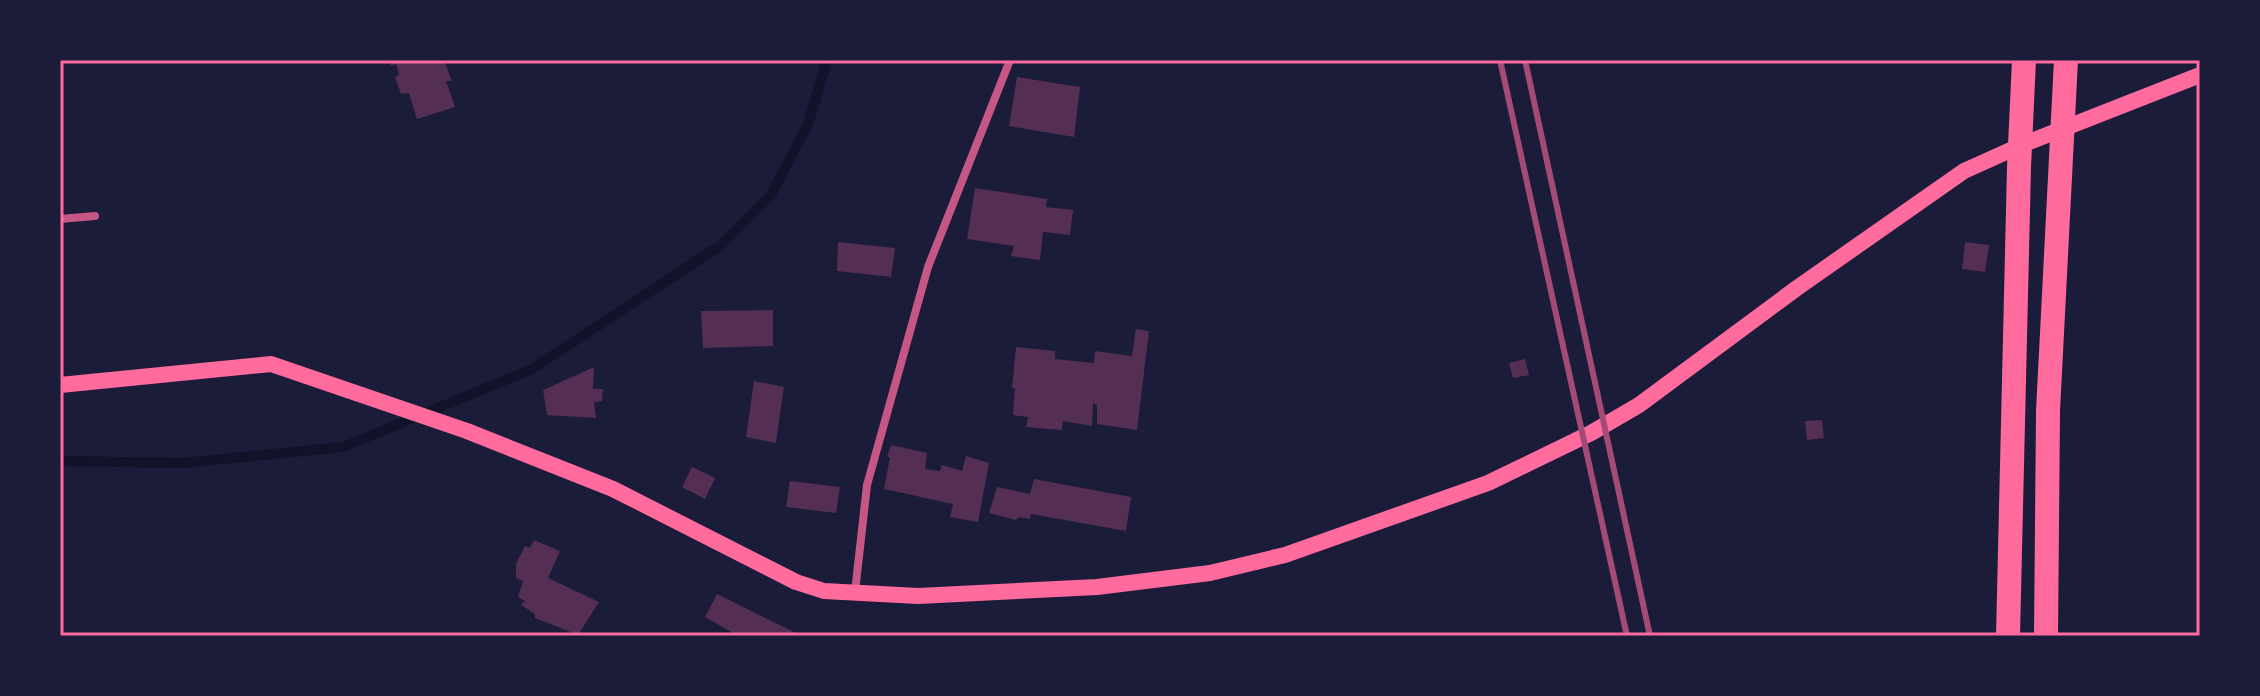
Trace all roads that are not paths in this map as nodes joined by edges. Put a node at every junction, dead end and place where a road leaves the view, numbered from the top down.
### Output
1 (1010, 60) edge
2 (2024, 60) edge
3 (2066, 60) edge
4 (2200, 75) edge
5 (95, 216) dead end
6 (60, 219) edge
7 (60, 385) edge
8 (855, 593) junction
9 (2008, 636) edge
10 (2046, 636) edge

1 - 8 street
2 - 9 highway
3 - 10 highway
4 - 8 main road
5 - 6 street
7 - 8 main road

